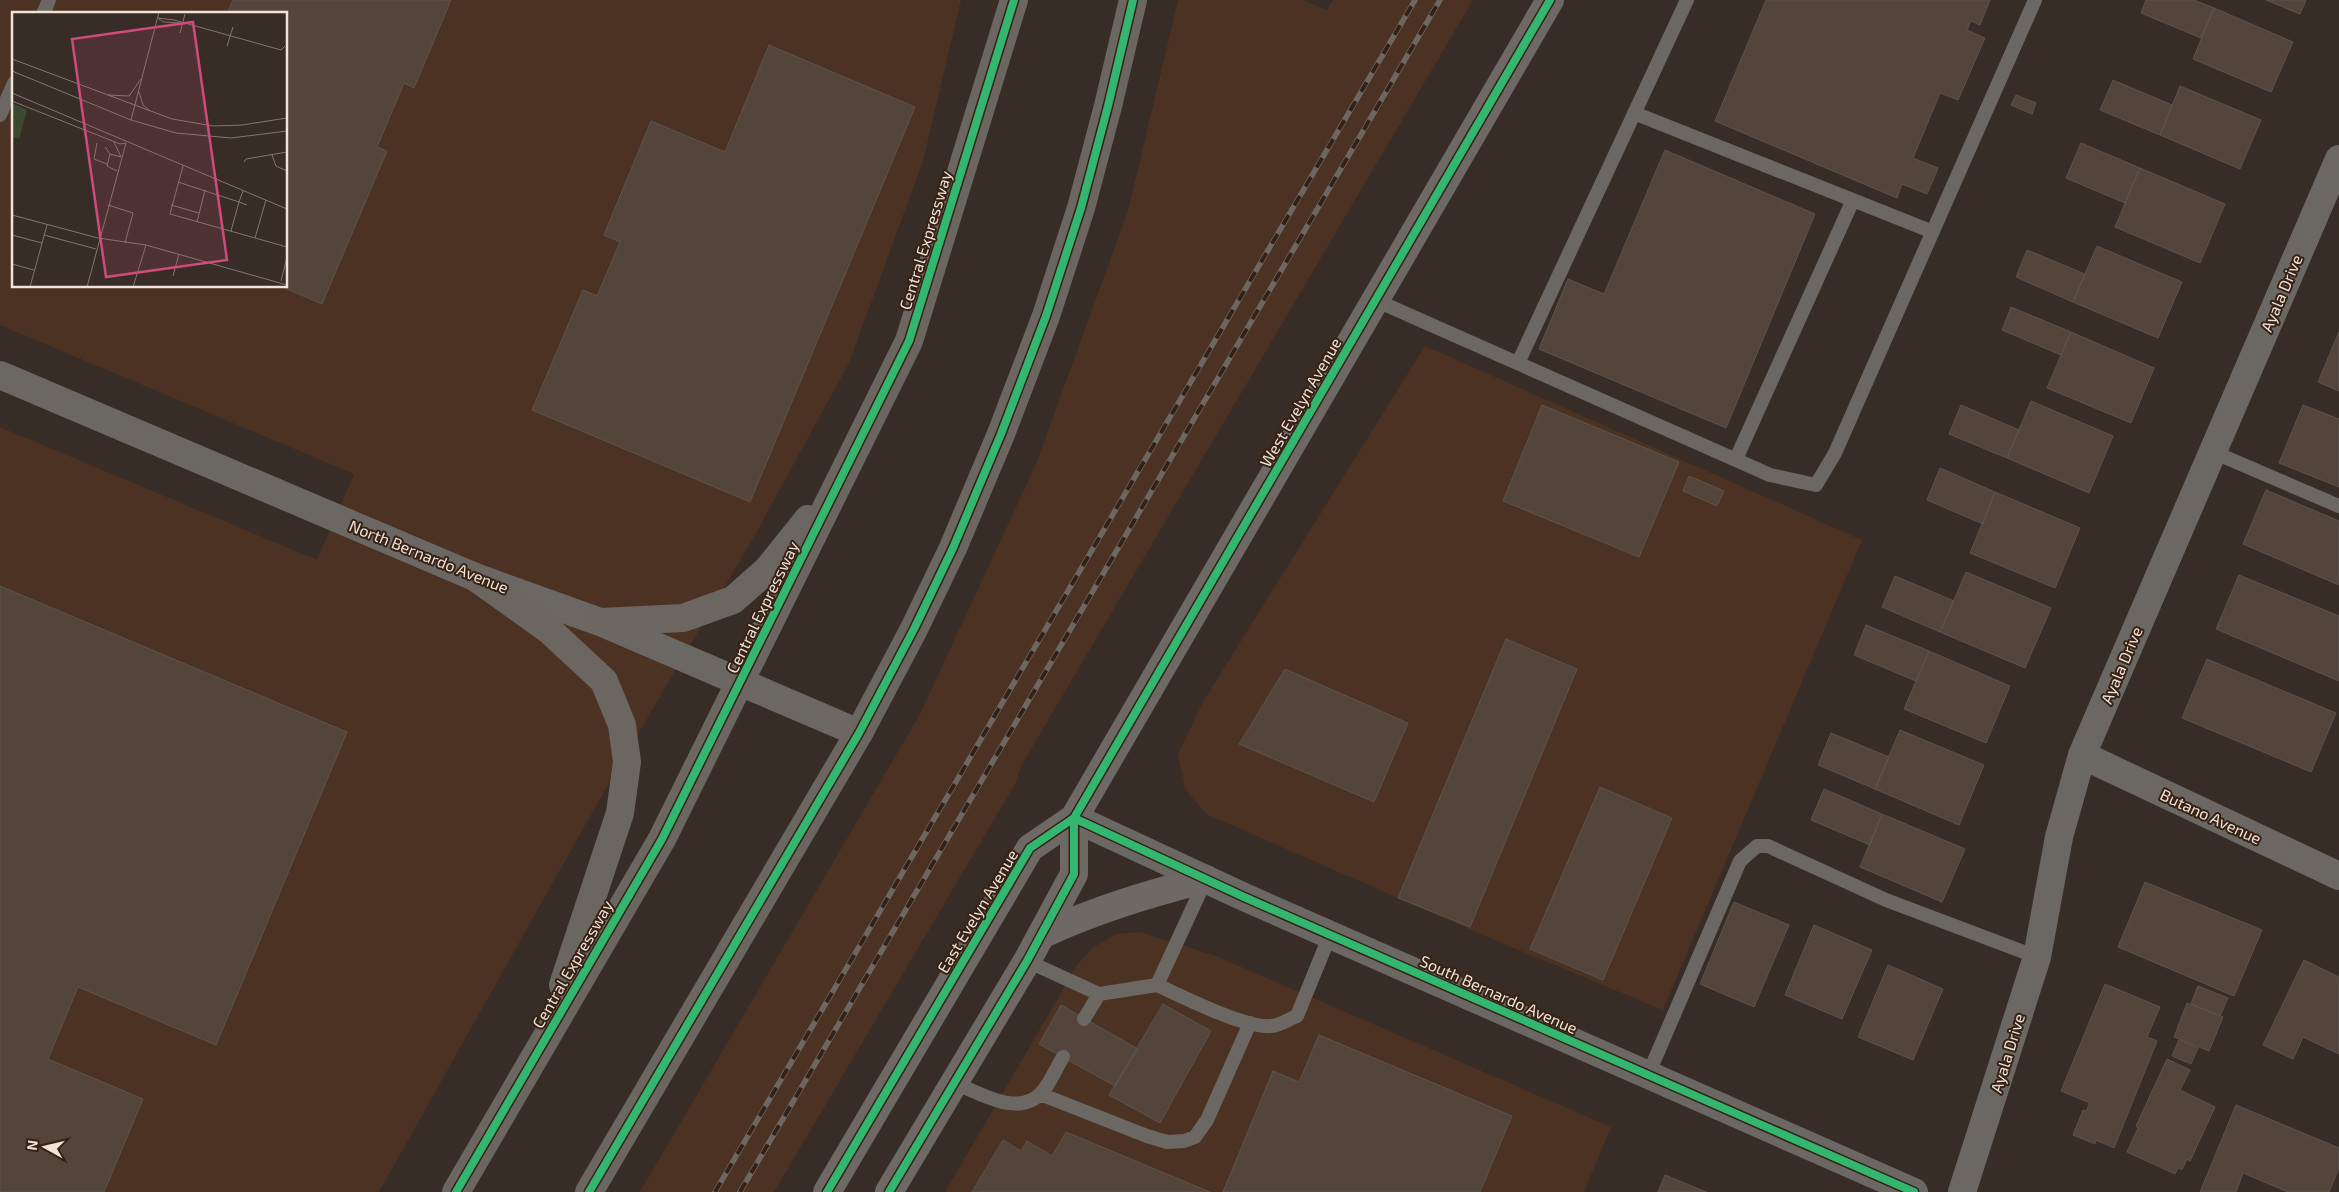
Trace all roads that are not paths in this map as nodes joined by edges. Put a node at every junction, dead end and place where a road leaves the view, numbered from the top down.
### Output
1 (49, 0) edge
2 (1014, 0) edge
3 (1133, 0) edge
4 (1550, 0) edge
5 (1687, 0) edge
6 (2035, 0) edge
7 (44, 12) edge
8 (12, 89) edge
9 (4, 113) edge
10 (1634, 113) junction
11 (2339, 159) edge
12 (1853, 200) junction
13 (1933, 232) junction
14 (1375, 300) junction
15 (1518, 363) junction
16 (0, 375) edge
17 (867, 427) junction
18 (2213, 452) junction
19 (1736, 459) junction
20 (2339, 506) edge
21 (475, 577) junction
22 (600, 622) junction
23 (741, 681) junction
24 (859, 733) junction
25 (2082, 755) junction
26 (1074, 818) junction
27 (2339, 876) edge
28 (1206, 879) junction
29 (1041, 935) junction
30 (1330, 935) junction
31 (2037, 957) junction
32 (1027, 960) junction
33 (1157, 984) junction
34 (1099, 994) junction
35 (1084, 1019) dead end
36 (1250, 1023) junction
37 (545, 1037) junction
38 (1063, 1057) dead end
39 (1648, 1075) junction
40 (954, 1083) junction
41 (1040, 1094) junction
42 (456, 1192) edge
43 (588, 1192) edge
44 (827, 1192) edge
45 (889, 1192) edge
46 (1914, 1192) edge
47 (1962, 1192) edge

1 - 7 lane
2 - 17 highway, Central Expressway
3 - 24 highway
4 - 14 main road, West Evelyn Avenue
5 - 10 lane
6 - 13 lane
8 - 9 lane
10 - 12 lane
10 - 15 lane
11 - 18 street, Ayala Drive
12 - 13 lane
12 - 19 lane
13 - 19 lane
14 - 15 lane
14 - 26 main road, West Evelyn Avenue
15 - 19 lane
16 - 21 street, North Bernardo Avenue
17 - 22 highway
17 - 23 highway, Central Expressway
18 - 20 lane
18 - 25 street, Ayala Drive
21 - 22 street, North Bernardo Avenue
21 - 37 highway
22 - 23 street, North Bernardo Avenue
23 - 24 street, North Bernardo Avenue
23 - 37 highway, Central Expressway
24 - 43 highway
25 - 27 street, Butano Avenue
25 - 31 street, Ayala Drive
26 - 28 street, South Bernardo Avenue
26 - 29 main road
26 - 44 main road, East Evelyn Avenue
28 - 29 main road
28 - 30 street, South Bernardo Avenue
28 - 33 lane
29 - 32 main road
30 - 36 lane
30 - 39 street, South Bernardo Avenue
31 - 39 lane
31 - 47 street, Ayala Drive
32 - 34 lane
32 - 40 main road
33 - 34 lane
33 - 36 lane
34 - 35 lane
36 - 41 lane
37 - 42 highway, Central Expressway
38 - 41 lane
39 - 46 street, South Bernardo Avenue
40 - 41 lane
40 - 45 main road

